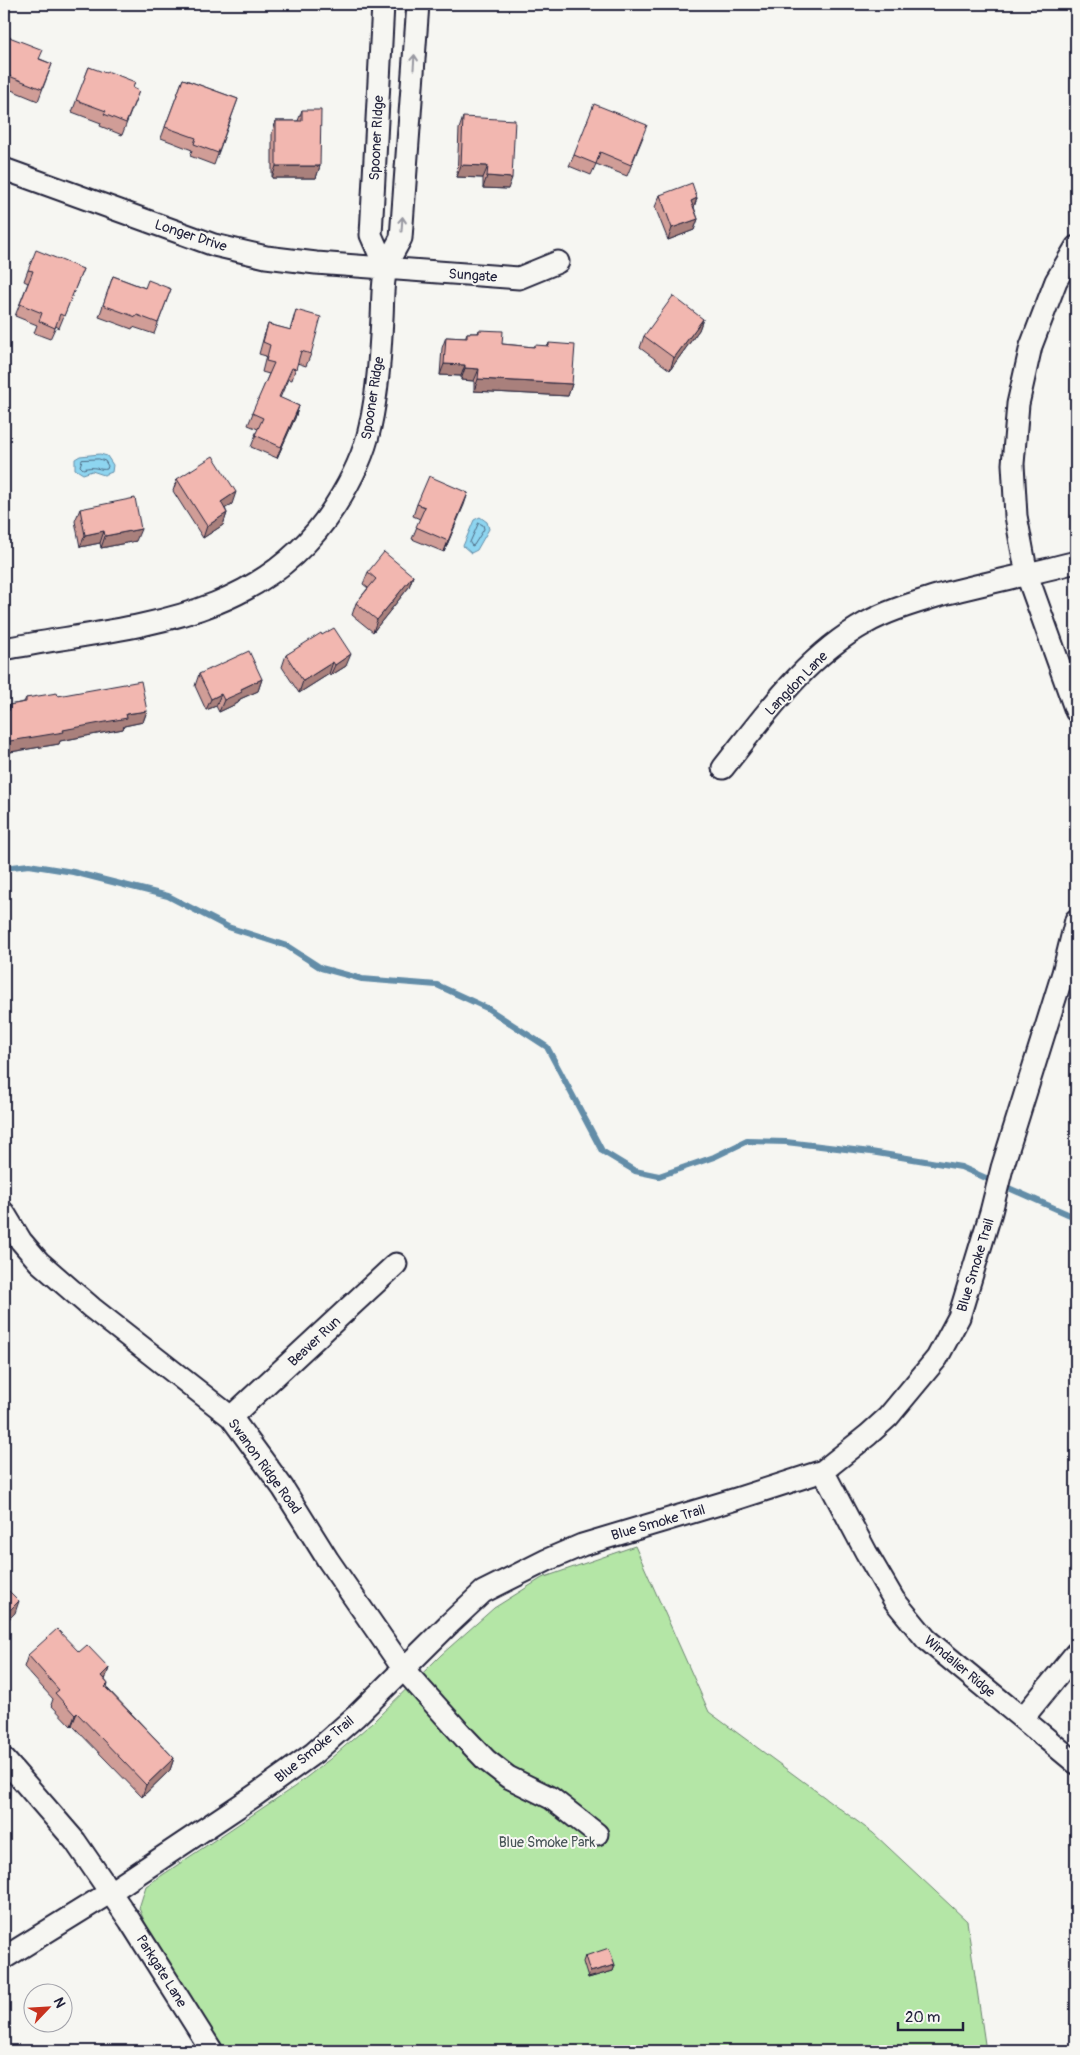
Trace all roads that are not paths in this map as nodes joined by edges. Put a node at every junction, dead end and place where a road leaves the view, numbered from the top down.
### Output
1 (383, 4) edge
2 (418, 4) edge
3 (4, 169) edge
4 (1076, 247) edge
5 (558, 262) dead end
6 (386, 269) junction
7 (1076, 562) edge
8 (1027, 575) junction
9 (4, 649) edge
10 (1076, 711) edge
11 (723, 768) dead end
12 (1076, 920) edge
13 (1070, 974) edge
14 (4, 1213) edge
15 (396, 1264) dead end
16 (231, 1417) junction
17 (823, 1471) junction
18 (1076, 1653) edge
19 (404, 1670) junction
20 (1023, 1718) junction
21 (4, 1759) edge
22 (1076, 1763) edge
23 (597, 1834) dead end
24 (109, 1892) junction
25 (4, 1958) edge
26 (212, 2051) edge

1 - 6 street, Spooner RIdge
6 -> 2 street, Spooner Ridge
3 - 6 street, Longer Drive
4 - 8 street
5 - 6 street, Sungate
6 - 9 street, Spooner Ridge
7 - 8 street, Langdon Lane
8 - 10 street
8 - 11 street, Langdon Lane
12 - 13 street, Blue Smoke Trail
13 - 17 street, Blue Smoke Trail
14 - 16 street, Swanon Ridge Road
15 - 16 street, Beaver Run
16 - 19 street, Swanon Ridge Road
17 - 19 street, Blue Smoke Trail
17 - 20 street, Windalier Ridge
18 - 20 street
19 - 23 street, Swanon Ridge Road
19 - 24 street, Blue Smoke Trail
20 - 22 street, Windalier Ridge
21 - 24 street, Parkgate Lane
24 - 25 street, Blue Smoke Trail
24 - 26 street, Parkgate Lane

